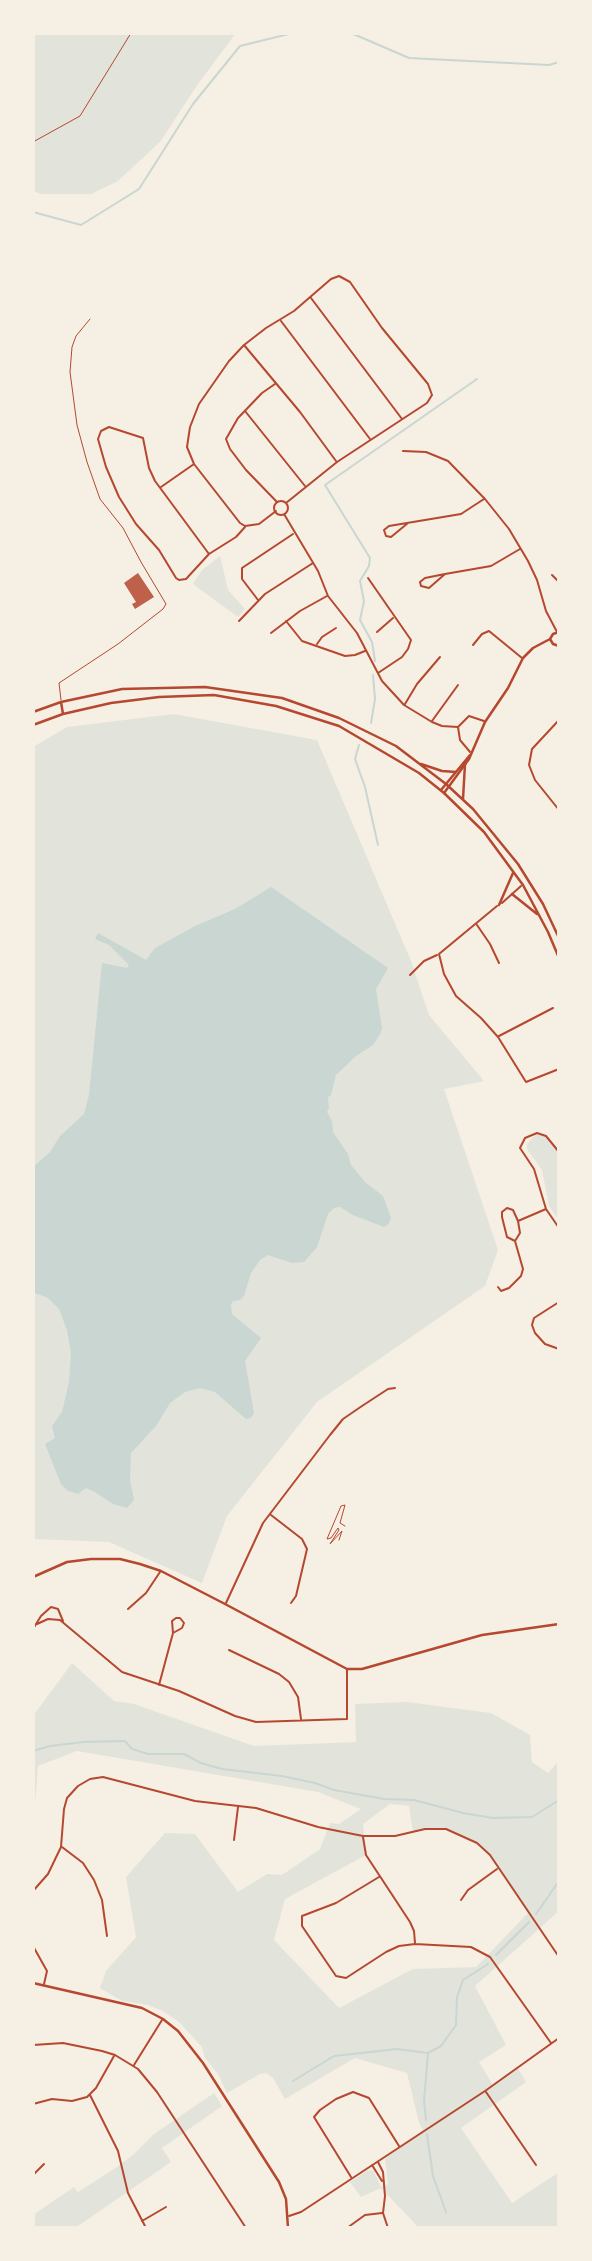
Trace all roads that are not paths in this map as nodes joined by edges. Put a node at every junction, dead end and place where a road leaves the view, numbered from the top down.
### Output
1 (311, 298) junction
2 (90, 320) dead end
3 (280, 320) junction
4 (244, 345) junction
5 (275, 384) junction
6 (244, 411) junction
7 (403, 420) junction
8 (371, 439) junction
9 (403, 451) dead end
10 (337, 461) junction
11 (194, 464) junction
12 (160, 488) junction
13 (305, 488) junction
14 (485, 499) junction
15 (277, 502) junction
16 (286, 503) junction
17 (275, 511) junction
18 (284, 514) junction
19 (408, 523) junction
20 (245, 526) junction
21 (294, 533) junction
22 (521, 549) junction
23 (209, 554) junction
24 (314, 562) junction
25 (445, 574) junction
26 (552, 575) dead end
27 (368, 578) dead end
28 (559, 582) edge
29 (328, 596) junction
30 (258, 600) junction
31 (394, 617) junction
32 (239, 621) dead end
33 (286, 621) junction
34 (335, 628) dead end
35 (377, 632) dead end
36 (271, 633) dead end
37 (556, 633) edge
38 (551, 641) junction
39 (317, 645) junction
40 (473, 645) dead end
41 (558, 647) edge
42 (366, 651) junction
43 (440, 657) dead end
44 (523, 658) junction
45 (377, 674) junction
46 (458, 685) dead end
47 (61, 702) junction
48 (404, 705) junction
49 (33, 712) edge
50 (63, 714) junction
51 (559, 720) edge
52 (432, 722) junction
53 (485, 722) junction
54 (33, 725) edge
55 (458, 727) junction
56 (471, 754) junction
57 (418, 763) junction
58 (465, 764) junction
59 (456, 772) junction
60 (447, 786) junction
61 (442, 792) junction
62 (463, 800) junction
63 (559, 810) edge
64 (513, 871) junction
65 (529, 880) junction
66 (523, 885) junction
67 (512, 894) junction
68 (499, 905) junction
69 (540, 916) junction
70 (476, 925) junction
71 (559, 937) edge
72 (439, 954) junction
73 (559, 958) edge
74 (499, 963) dead end
75 (410, 975) dead end
76 (553, 1002) dead end
77 (553, 1008) junction
78 (559, 1010) edge
79 (498, 1037) junction
80 (559, 1069) edge
81 (559, 1152) edge
82 (546, 1209) junction
83 (517, 1221) junction
84 (559, 1228) edge
85 (515, 1241) junction
86 (498, 1287) dead end
87 (559, 1302) edge
88 (559, 1349) edge
89 (395, 1388) dead end
90 (270, 1514) junction
91 (160, 1571) junction
92 (33, 1577) edge
93 (291, 1603) dead end
94 (225, 1604) junction
95 (128, 1609) dead end
96 (47, 1611) junction
97 (50, 1619) junction
98 (63, 1622) junction
99 (37, 1623) junction
100 (559, 1624) edge
101 (33, 1629) edge
102 (173, 1633) dead end
103 (229, 1650) dead end
104 (347, 1669) junction
105 (159, 1686) junction
106 (301, 1720) junction
107 (238, 1806) junction
108 (362, 1836) junction
109 (234, 1840) dead end
110 (61, 1847) junction
111 (498, 1868) junction
112 (379, 1877) junction
113 (33, 1891) edge
114 (461, 1900) dead end
115 (107, 1937) dead end
116 (415, 1944) junction
117 (33, 1946) edge
118 (559, 1957) edge
119 (33, 1983) edge
120 (44, 1985) junction
121 (163, 2019) junction
122 (559, 2038) edge
123 (551, 2043) junction
124 (33, 2045) edge
125 (115, 2055) junction
126 (134, 2066) junction
127 (485, 2091) junction
128 (90, 2095) junction
129 (33, 2104) edge
130 (400, 2146) junction
131 (377, 2161) junction
132 (44, 2164) dead end
133 (372, 2165) junction
134 (536, 2165) dead end
135 (33, 2175) edge
136 (352, 2178) junction
137 (383, 2182) junction
138 (166, 2207) dead end
139 (383, 2213) junction
140 (288, 2217) junction
141 (142, 2221) junction
142 (146, 2228) edge
143 (246, 2228) edge
144 (288, 2228) edge
145 (347, 2228) edge
146 (388, 2228) edge

1 - 3 street
1 - 7 street
1 - 7 street
2 - 47 lane
3 - 4 street
3 - 8 street
4 - 5 street
4 - 11 street
5 - 6 street
5 - 10 street
6 - 13 street
6 - 15 street
7 - 8 street
8 - 10 street
9 - 14 street
10 - 13 street
11 - 12 street
11 - 20 street
12 - 23 street
12 - 23 street
13 - 16 street
14 - 19 street
14 - 22 street
15 - 16 street
15 - 17 street
16 - 18 street
17 - 18 street
17 - 20 street
18 - 21 street
19 - 19 street
20 - 23 street
21 - 24 street
21 - 30 street
22 - 25 street
22 - 37 street
24 - 29 street
24 - 30 street
25 - 25 street
26 - 28 street
27 - 31 street
29 - 33 street
29 - 42 street
30 - 32 street
31 - 35 street
31 - 45 street
33 - 36 street
33 - 39 street
34 - 39 street
37 - 38 main road
38 - 41 main road
38 - 44 main road
39 - 42 street
40 - 44 street
42 - 45 street
43 - 48 street
44 - 53 main road
45 - 48 street
46 - 52 street
47 - 49 main road
47 - 50 main road
47 - 57 main road
48 - 52 street
50 - 54 main road
50 - 61 main road
51 - 63 street
52 - 55 street
53 - 55 street
53 - 56 main road
55 - 56 street
56 - 58 main road
56 - 59 main road
57 - 59 main road
57 - 60 main road
58 - 60 main road
58 - 62 main road
59 - 60 main road
60 - 61 main road
60 - 62 main road
61 - 64 main road
62 - 65 main road
64 - 66 main road
64 - 68 main road
65 - 66 main road
65 - 71 main road
66 - 67 street
66 - 69 main road
67 - 68 street
67 - 69 main road
68 - 70 street
69 - 73 main road
70 - 72 street
70 - 74 street
72 - 75 street
72 - 79 street
76 - 77 lane
77 - 78 lane
77 - 79 street
79 - 80 street
81 - 82 street
82 - 83 street
82 - 84 street
83 - 85 street
83 - 85 street
85 - 86 street
87 - 88 street
89 - 90 street
90 - 93 street
90 - 94 street
91 - 92 main road
91 - 94 main road
91 - 95 street
94 - 104 main road
96 - 97 street
96 - 98 street
96 - 99 street
97 - 98 street
97 - 99 street
98 - 105 street
99 - 101 street
100 - 104 main road
102 - 105 street
103 - 106 street
104 - 106 street
105 - 106 street
107 - 108 street
107 - 109 street
107 - 110 street
108 - 111 street
108 - 112 street
110 - 113 street
110 - 115 street
111 - 114 street
111 - 118 street
112 - 116 street
112 - 116 street
116 - 123 street
117 - 120 street
119 - 120 main road
120 - 121 main road
121 - 126 street
121 - 140 main road
122 - 123 street
123 - 127 street
124 - 125 street
125 - 126 street
125 - 128 street
126 - 143 street
127 - 130 street
127 - 134 street
128 - 129 street
128 - 141 street
130 - 131 street
130 - 136 street
131 - 133 street
131 - 137 street
132 - 135 street
133 - 136 street
133 - 137 street
136 - 140 street
137 - 139 street
138 - 141 street
139 - 145 street
139 - 146 street
140 - 144 main road
141 - 142 street

